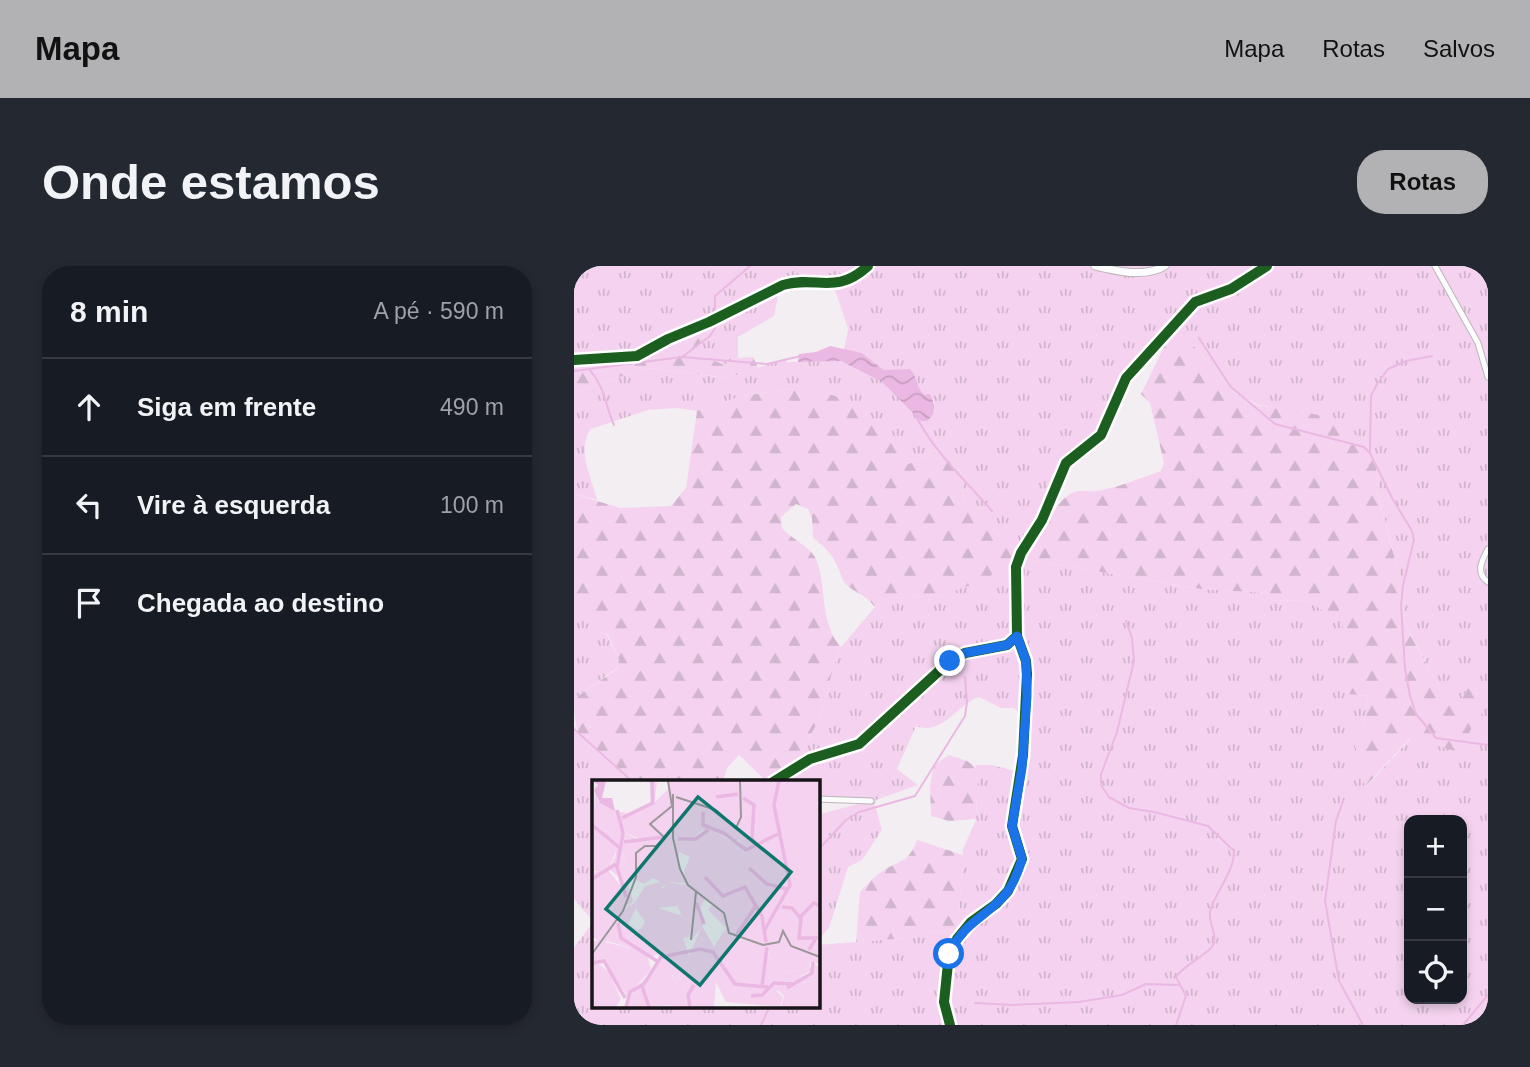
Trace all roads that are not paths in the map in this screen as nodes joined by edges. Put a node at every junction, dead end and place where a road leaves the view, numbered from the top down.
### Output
1 (868, 266) edge
2 (1095, 266) edge
3 (1165, 266) edge
4 (1267, 266) edge
5 (1435, 266) edge
6 (574, 360) edge
7 (1488, 377) edge
8 (1488, 549) edge
9 (1488, 582) edge
10 (1017, 636) junction
11 (776, 780) edge
12 (819, 799) edge
13 (871, 801) dead end
14 (950, 1025) edge

1 - 6 street
2 - 3 street
4 - 10 street
5 - 7 street
8 - 9 street
10 - 11 street
10 - 14 street
12 - 13 street

